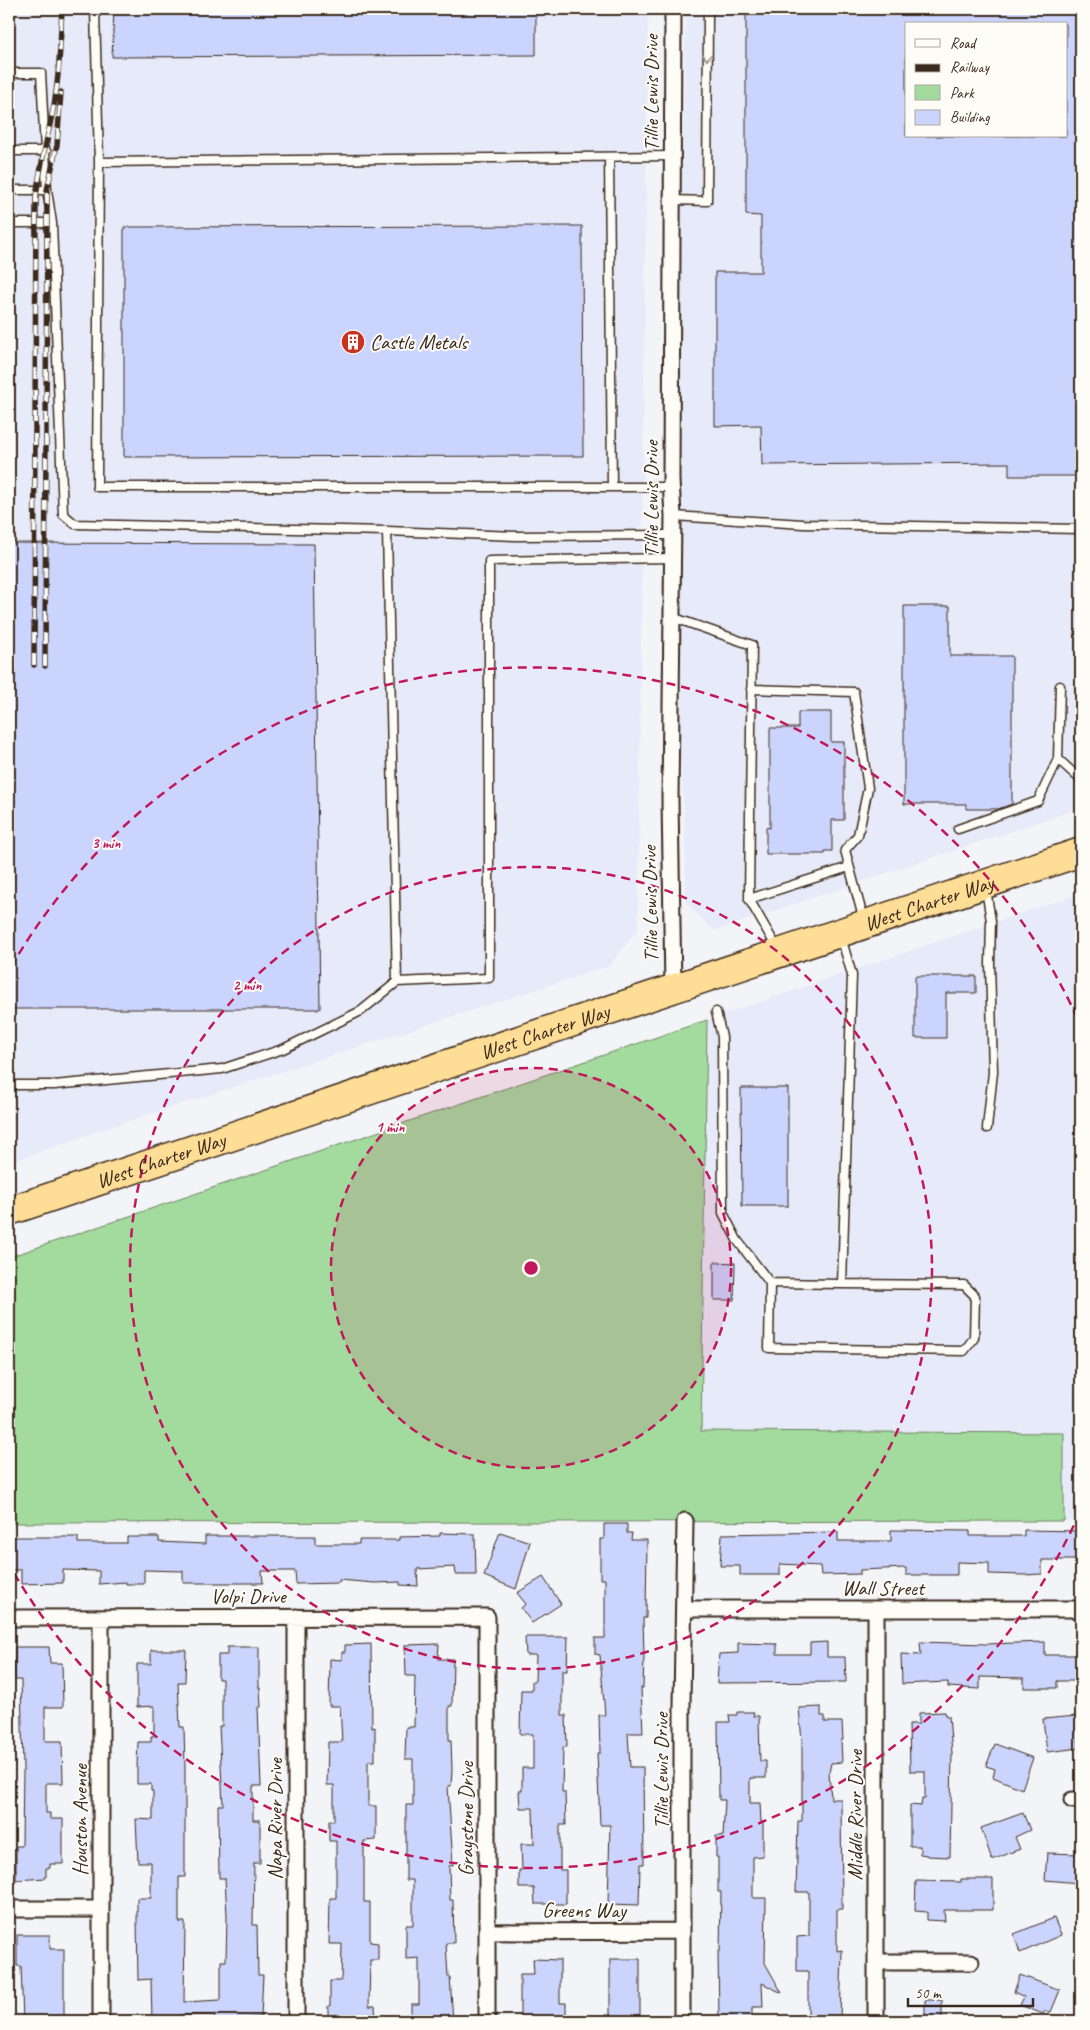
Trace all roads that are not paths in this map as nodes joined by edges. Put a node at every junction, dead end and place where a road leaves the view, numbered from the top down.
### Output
1 (95, 9) edge
2 (673, 9) edge
3 (708, 9) edge
4 (9, 73) edge
5 (9, 151) edge
6 (46, 151) junction
7 (672, 156) junction
8 (609, 157) junction
9 (99, 162) junction
10 (9, 190) edge
11 (47, 190) junction
12 (672, 200) junction
13 (9, 223) edge
14 (52, 224) junction
15 (612, 487) junction
16 (672, 487) junction
17 (673, 516) junction
18 (1081, 529) edge
19 (387, 531) junction
20 (672, 535) junction
21 (672, 558) junction
22 (672, 618) junction
23 (1060, 686) dead end
24 (751, 689) junction
25 (1058, 759) junction
26 (1081, 780) edge
27 (958, 829) dead end
28 (1081, 852) edge
29 (850, 867) junction
30 (985, 884) junction
31 (749, 899) junction
32 (852, 929) junction
33 (780, 954) junction
34 (397, 982) junction
35 (673, 988) junction
36 (716, 1012) dead end
37 (9, 1085) edge
38 (987, 1128) dead end
39 (9, 1211) edge
40 (770, 1283) junction
41 (842, 1284) junction
42 (685, 1521) dead end
43 (685, 1609) junction
44 (876, 1609) junction
45 (1081, 1609) edge
46 (296, 1617) junction
47 (486, 1617) joint
48 (9, 1618) edge
49 (101, 1618) junction
50 (9, 1909) edge
51 (101, 1909) junction
52 (682, 1931) junction
53 (487, 1932) junction
54 (876, 1962) junction
55 (971, 1962) dead end
56 (101, 2021) edge
57 (296, 2021) edge
58 (487, 2021) edge
59 (682, 2021) edge
60 (876, 2021) edge

1 - 9 lane
2 - 7 street, Tillie Lewis Drive
3 -> 12 lane
4 - 6 lane
5 - 6 lane
6 - 11 lane
7 - 8 lane
7 - 12 street, Tillie Lewis Drive
8 - 9 lane
8 - 15 lane
9 - 15 lane
10 - 11 lane
11 - 14 lane
12 - 16 street, Tillie Lewis Drive
13 - 14 lane
14 - 19 lane
15 - 16 lane
16 - 17 street, Tillie Lewis Drive
17 - 18 lane
17 - 20 street, Tillie Lewis Drive
19 - 20 lane
19 - 34 lane
20 - 21 street, Tillie Lewis Drive
21 - 22 street, Tillie Lewis Drive
21 - 34 lane
22 - 24 lane
22 - 35 street, Tillie Lewis Drive
23 - 25 lane
24 - 29 lane
24 - 31 lane
25 - 26 lane
25 - 27 lane
28 - 30 highway, West Charter Way
29 - 31 lane
29 - 32 lane
30 - 32 highway, West Charter Way
30 - 38 lane
31 - 33 lane
32 - 33 highway, West Charter Way
32 - 41 lane
33 - 35 highway, West Charter Way
34 - 37 lane
35 - 39 highway, West Charter Way
36 - 40 lane
40 - 41 lane
40 - 41 lane
42 - 43 street, Tillie Lewis Drive
43 - 44 street, Wall Street
43 - 52 street, Tillie Lewis Drive
44 - 45 street, Wall Street
44 - 54 street, Middle River Drive
46 - 47 street, Volpi Drive
46 - 49 street, Volpi Drive
46 - 57 street, Napa River Drive
47 - 53 street, Graystone Drive
48 - 49 street, Volpi Drive
49 - 51 street, Houston Avenue
50 - 51 street
51 - 56 street, Houston Avenue
52 - 53 street, Greens Way
52 - 59 street, Tillie Lewis Drive
53 - 58 street, Graystone Drive
54 - 55 street
54 - 60 street, Middle River Drive

